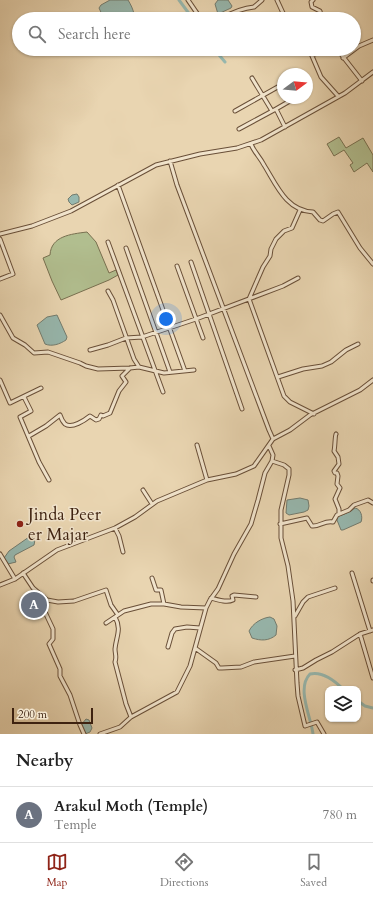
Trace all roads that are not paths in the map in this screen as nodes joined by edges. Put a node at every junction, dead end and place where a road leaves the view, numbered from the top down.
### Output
1 (188, 0) edge
2 (262, 0) edge
3 (277, 0) edge
4 (313, 0) edge
5 (196, 12) edge
6 (234, 12) edge
7 (283, 12) edge
8 (320, 12) edge
9 (373, 40) edge
10 (361, 45) edge
11 (313, 56) edge
12 (346, 56) edge
13 (344, 58) joint
14 (373, 72) edge
15 (252, 78) dead end
16 (362, 81) junction
17 (277, 87) edge
18 (262, 95) junction
19 (338, 96) junction
20 (285, 104) edge
21 (276, 109) junction
22 (235, 111) dead end
23 (272, 111) junction
24 (285, 127) junction
25 (239, 129) dead end
26 (251, 144) junction
27 (170, 161) junction
28 (118, 185) junction
29 (300, 210) junction
30 (0, 234) edge
31 (0, 240) edge
32 (108, 242) dead end
33 (126, 248) dead end
34 (191, 262) dead end
35 (373, 263) edge
36 (177, 266) dead end
37 (298, 278) dead end
38 (0, 279) edge
39 (108, 291) dead end
40 (249, 299) junction
41 (223, 308) junction
42 (209, 313) junction
43 (0, 315) edge
44 (196, 319) junction
45 (169, 327) junction
46 (156, 332) junction
47 (142, 337) junction
48 (126, 338) junction
49 (203, 338) dead end
50 (358, 344) dead end
51 (90, 350) dead end
52 (139, 367) junction
53 (130, 368) junction
54 (194, 370) dead end
55 (154, 371) junction
56 (185, 371) junction
57 (170, 372) junction
58 (278, 377) junction
59 (0, 380) edge
60 (373, 380) edge
61 (41, 388) dead end
62 (163, 392) dead end
63 (24, 396) junction
64 (242, 409) dead end
65 (314, 414) junction
66 (336, 434) dead end
67 (29, 436) junction
68 (273, 439) junction
69 (197, 445) dead end
70 (269, 446) junction
71 (272, 461) junction
72 (49, 480) dead end
73 (207, 480) junction
74 (143, 490) dead end
75 (373, 503) edge
76 (152, 504) junction
77 (339, 513) junction
78 (280, 524) junction
79 (115, 528) junction
80 (123, 552) dead end
81 (0, 554) edge
82 (23, 573) junction
83 (352, 573) dead end
84 (152, 578) dead end
85 (15, 579) junction
86 (0, 586) edge
87 (336, 588) dead end
88 (44, 597) junction
89 (256, 597) dead end
90 (211, 598) junction
91 (164, 604) junction
92 (206, 608) junction
93 (116, 616) junction
94 (295, 616) junction
95 (106, 623) dead end
96 (200, 628) junction
97 (371, 630) edge
98 (360, 634) junction
99 (168, 647) dead end
100 (195, 648) junction
101 (295, 656) junction
102 (296, 670) junction
103 (373, 678) edge
104 (131, 717) junction
105 (84, 734) edge
106 (100, 734) edge
107 (324, 734) edge

1 - 5 street
2 - 6 street
3 - 7 street
4 - 8 street
9 - 10 street
11 - 19 street
12 - 13 street
13 - 16 street
14 - 16 street
15 - 18 street
16 - 19 street
17 - 18 street
18 - 22 street
18 - 23 street
19 - 24 street
20 - 21 street
21 - 23 street
21 - 24 street
23 - 25 street
24 - 26 street
26 - 27 street
26 - 29 street
27 - 28 street
27 - 41 street
28 - 30 street
28 - 45 street
29 - 35 street
29 - 40 street
31 - 38 street
32 - 47 street
33 - 46 street
34 - 42 street
36 - 44 street
37 - 40 street
39 - 48 street
40 - 41 street
40 - 58 street
41 - 42 street
41 - 68 street
42 - 44 street
42 - 64 street
43 - 53 street
44 - 45 street
44 - 49 street
45 - 46 street
45 - 56 street
46 - 47 street
46 - 57 street
47 - 48 street
47 - 55 street
48 - 51 street
48 - 52 street
50 - 58 street
52 - 53 street
52 - 55 street
53 - 67 street
54 - 56 street
55 - 57 street
55 - 62 street
56 - 57 street
58 - 65 street
59 - 63 street
60 - 65 street
61 - 63 street
63 - 67 street
65 - 68 street
66 - 77 street
67 - 72 street
68 - 70 street
69 - 73 street
70 - 71 street
70 - 73 street
71 - 78 street
71 - 90 street
73 - 76 street
74 - 76 street
75 - 77 street
76 - 79 street
77 - 78 street
78 - 94 street
79 - 80 street
79 - 82 street
81 - 85 street
82 - 85 street
82 - 88 street
83 - 97 street
84 - 91 street
85 - 86 street
87 - 94 street
88 - 93 street
88 - 105 street
89 - 90 street
90 - 92 street
91 - 92 street
91 - 93 street
92 - 96 street
93 - 95 street
93 - 104 street
94 - 101 street
96 - 99 street
96 - 100 street
97 - 98 street
98 - 102 street
98 - 103 street
100 - 101 street
100 - 104 street
101 - 102 street
102 - 107 street
104 - 106 street

